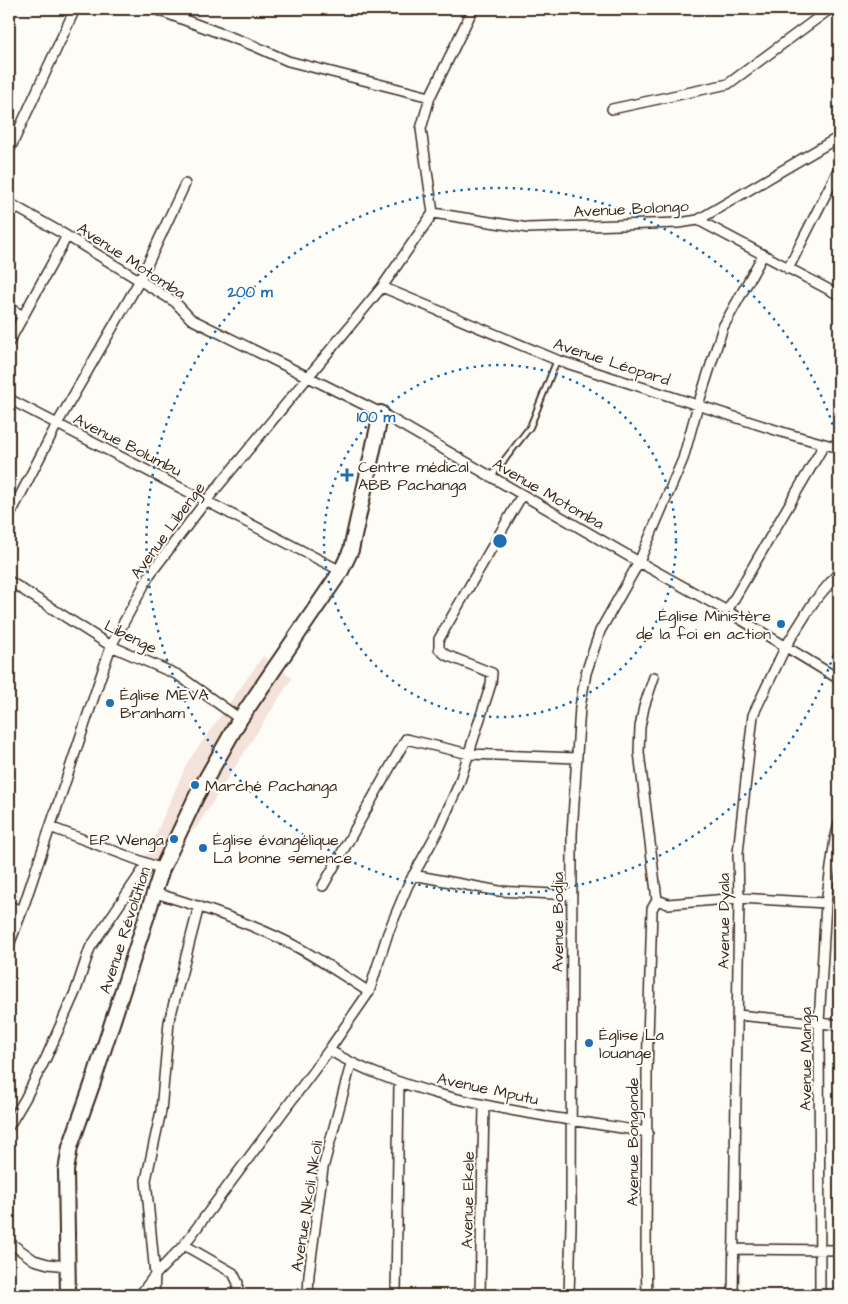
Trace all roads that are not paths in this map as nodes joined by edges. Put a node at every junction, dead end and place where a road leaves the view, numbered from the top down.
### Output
1 (76, 9) edge
2 (155, 9) edge
3 (473, 9) edge
4 (830, 9) edge
5 (430, 97) junction
6 (612, 109) dead end
7 (839, 137) edge
8 (9, 151) edge
9 (839, 168) edge
10 (185, 184) dead end
11 (9, 203) edge
12 (433, 213) junction
13 (698, 220) junction
14 (67, 236) junction
15 (762, 255) junction
16 (788, 269) junction
17 (140, 280) junction
18 (382, 287) junction
19 (839, 295) edge
20 (9, 308) edge
21 (23, 316) junction
22 (9, 342) edge
23 (558, 360) junction
24 (308, 376) junction
25 (9, 399) edge
26 (698, 405) junction
27 (381, 413) junction
28 (57, 424) junction
29 (824, 445) junction
30 (839, 448) edge
31 (491, 477) junction
32 (522, 495) junction
33 (206, 501) junction
34 (9, 517) edge
35 (639, 562) junction
36 (341, 571) junction
37 (839, 572) edge
38 (9, 581) edge
39 (727, 611) junction
40 (111, 646) junction
41 (786, 646) junction
42 (654, 677) dead end
43 (839, 679) edge
44 (240, 719) junction
45 (469, 754) junction
46 (577, 758) junction
47 (839, 824) edge
48 (50, 828) junction
49 (148, 864) junction
50 (162, 869) junction
51 (413, 875) junction
52 (323, 886) dead end
53 (155, 893) junction
54 (572, 895) junction
55 (739, 898) junction
56 (657, 900) junction
57 (826, 903) junction
58 (9, 906) edge
59 (199, 906) junction
60 (22, 911) junction
61 (9, 945) edge
62 (369, 992) junction
63 (738, 1015) junction
64 (818, 1023) junction
65 (839, 1025) edge
66 (329, 1050) junction
67 (351, 1064) junction
68 (400, 1083) junction
69 (484, 1106) junction
70 (571, 1120) junction
71 (9, 1126) edge
72 (648, 1132) junction
73 (9, 1242) edge
74 (184, 1245) junction
75 (733, 1249) junction
76 (821, 1250) junction
77 (839, 1250) edge
78 (67, 1266) junction
79 (156, 1275) junction
80 (68, 1295) edge
81 (140, 1295) edge
82 (154, 1295) edge
83 (237, 1295) edge
84 (308, 1295) edge
85 (396, 1295) edge
86 (480, 1295) edge
87 (568, 1295) edge
88 (647, 1295) edge
89 (733, 1295) edge
90 (820, 1295) edge

1 - 8 street
2 - 5 street
3 - 5 street
4 - 6 street
5 - 12 street
7 - 13 street, Avenue Bolongo
9 - 16 street
10 - 17 street
11 - 14 street, Avenue Motomba
12 - 13 street, Avenue Bolongo
12 - 18 street, Avenue Libenge
13 - 15 street
14 - 17 street, Avenue Motomba
14 - 21 street
15 - 16 street
15 - 26 street, Avenue Bodjia
16 - 19 street
17 - 24 street, Avenue Motomba
17 - 28 street
18 - 23 street, Avenue Léopard
18 - 24 street, Avenue Libenge
20 - 21 street
21 - 22 street
23 - 26 street, Avenue Léopard
23 - 31 lane
24 - 27 street, Avenue Motomba
24 - 33 street, Avenue Libenge
25 - 28 street, Avenue Bolumbu
26 - 29 street, Avenue Léopard
26 - 35 street, Avenue Bodjia
27 - 31 street, Avenue Motomba
27 - 36 street, Avenue Révolution
28 - 33 street, Avenue Bolumbu
28 - 34 street
29 - 30 street, Avenue Léopard
29 - 39 street
31 - 32 street, Avenue Motomba
32 - 35 street, Avenue Motomba
32 - 45 street
33 - 36 street, Avenue Bolumbu
33 - 40 street, Avenue Libenge
35 - 39 street, Avenue Motomba
35 - 46 street, Avenue Bodjia
36 - 44 street, Avenue Révolution
37 - 41 street, Avenue Dyala
38 - 40 street, Libenge
39 - 41 street, Avenue Motomba
40 - 44 street, Libenge
40 - 48 street, Avenue Libenge
41 - 43 street, Avenue Motomba
41 - 55 street, Avenue Dyala
42 - 56 street, Avenue Bongonde
44 - 50 street, Avenue Révolution
45 - 46 street
45 - 51 street
45 - 52 street
46 - 54 street, Avenue Bodjia
47 - 57 street, Avenue Manga
48 - 49 street
48 - 60 street, Avenue Libenge
49 - 50 street
49 - 71 street
50 - 53 street, Avenue Révolution
51 - 54 street
51 - 62 street
53 - 59 street
53 - 78 street, Avenue Révolution
54 - 70 street, Avenue Bodjia
55 - 56 street
55 - 57 street
55 - 63 street, Avenue Dyala
56 - 72 street, Avenue Bongonde
57 - 64 street, Avenue Manga
58 - 60 street
59 - 62 street
59 - 79 street
60 - 61 street, Avenue Libenge
62 - 66 street
63 - 64 street
63 - 75 street, Avenue Dyala
64 - 65 street
64 - 76 street, Avenue Manga
66 - 67 street, Avenue Mputu
66 - 74 street
67 - 68 street, Avenue Mputu
67 - 84 street, Avenue Nkoli Nkoli
68 - 69 street, Avenue Mputu
68 - 85 street
69 - 70 street, Avenue Mputu
69 - 86 street, Avenue Ekele
70 - 72 street, Avenue Mputu
70 - 87 street, Avenue Bodjia
72 - 88 street, Avenue Bongonde
73 - 78 street
74 - 79 street
74 - 83 street
75 - 76 street
75 - 89 street, Avenue Dyala
76 - 77 street
76 - 90 street, Avenue Manga
78 - 80 street, Avenue Révolution
79 - 81 street
79 - 82 street

